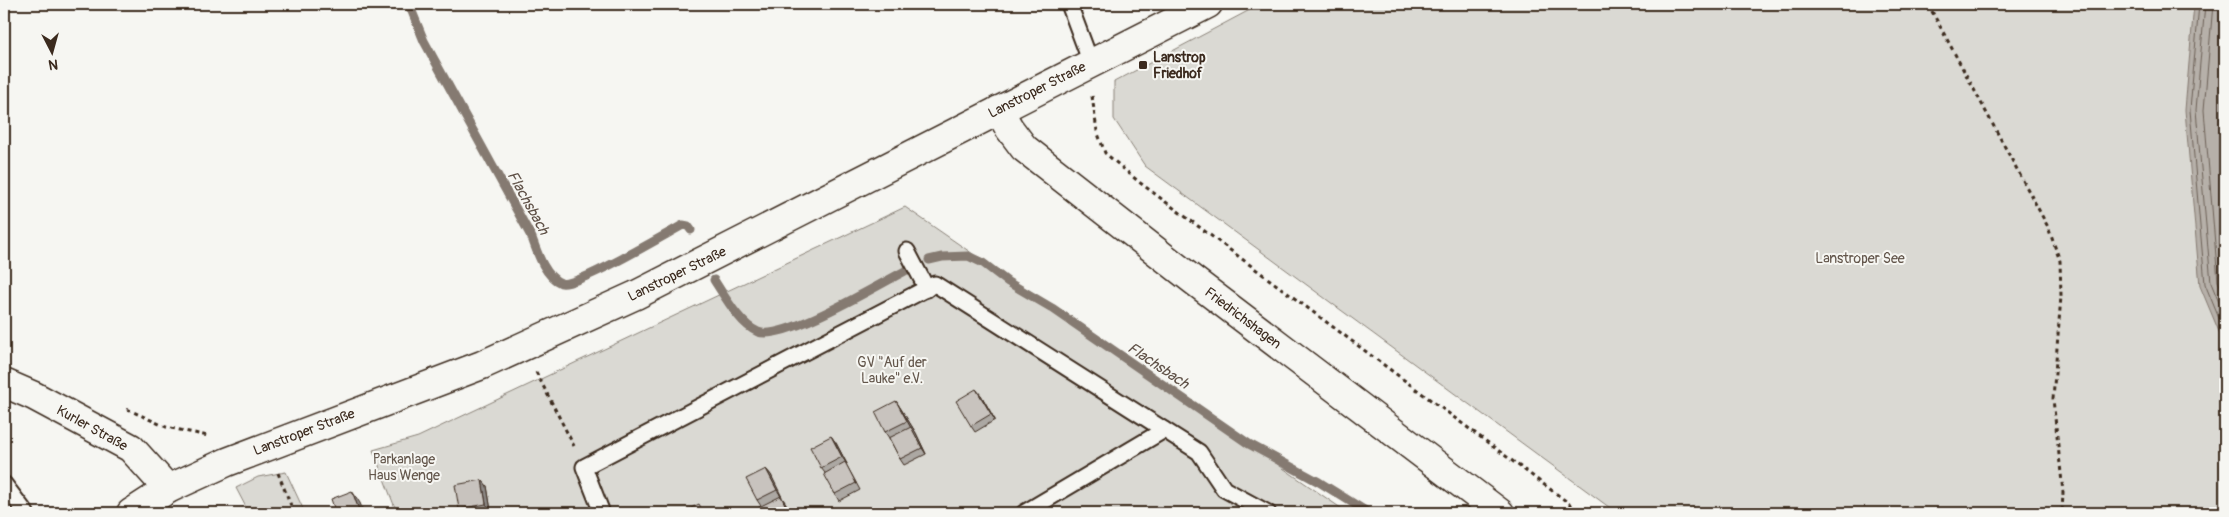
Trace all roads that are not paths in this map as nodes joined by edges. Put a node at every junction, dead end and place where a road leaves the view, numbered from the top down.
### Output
1 (1069, 4) edge
2 (1208, 4) edge
3 (1091, 63) junction
4 (999, 110) junction
5 (907, 251) dead end
6 (926, 288) junction
7 (4, 383) edge
8 (1164, 430) junction
9 (4, 484) edge
10 (168, 490) junction
11 (26, 513) edge
12 (131, 513) edge
13 (602, 513) edge
14 (1024, 513) edge
15 (1268, 513) edge
16 (1500, 513) edge

1 - 3 lane
2 - 3 main road, Lanstroper Straße
3 - 4 main road, Lanstroper Straße
4 - 10 main road, Lanstroper Straße
4 - 16 main road, Friedrichshagen
5 - 6 lane
6 - 8 lane
6 - 13 lane
7 - 10 main road, Kurler Straße
8 - 14 lane
8 - 15 lane
9 - 11 lane
10 - 12 main road, Lanstroper Straße

